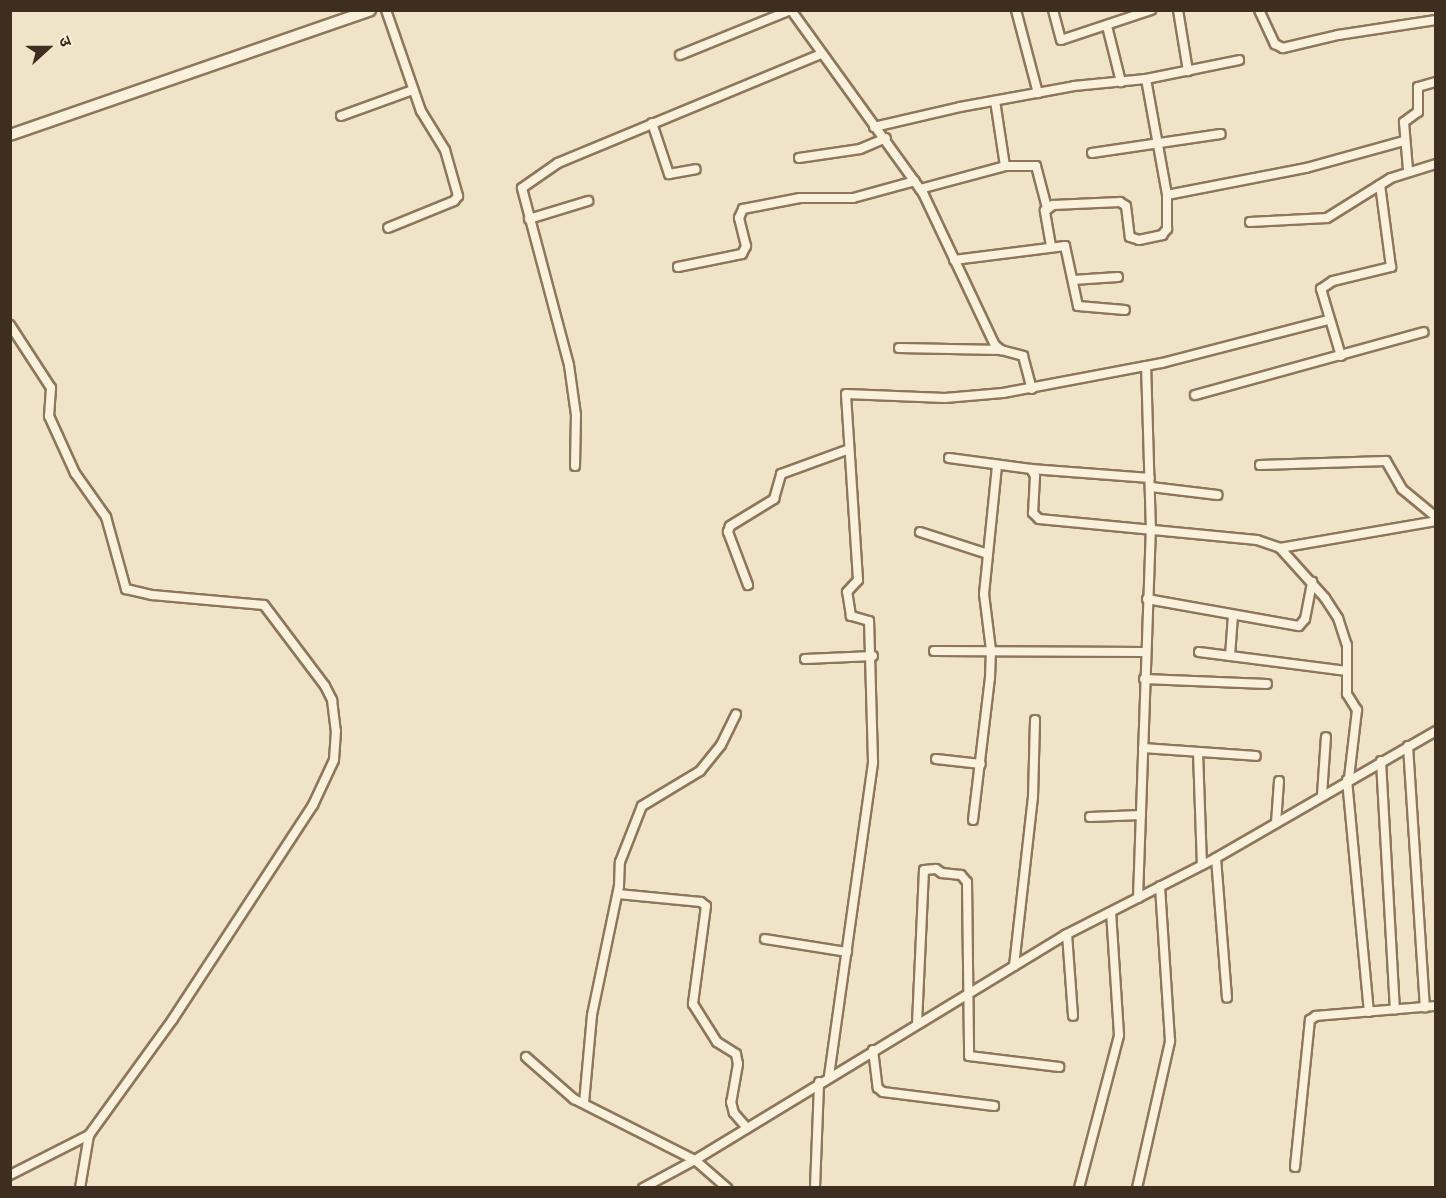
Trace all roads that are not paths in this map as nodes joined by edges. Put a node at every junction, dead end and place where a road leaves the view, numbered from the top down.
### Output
1 (370, 10) edge
2 (386, 10) edge
3 (791, 10) edge
4 (1016, 10) edge
5 (1053, 10) edge
6 (1150, 10) edge
7 (1178, 10) edge
8 (1259, 10) edge
9 (1135, 13) edge
10 (1436, 20) edge
11 (1107, 26) junction
12 (821, 54) junction
13 (680, 55) dead end
14 (1239, 60) dead end
15 (1188, 71) junction
16 (1146, 79) junction
17 (1121, 82) junction
18 (1436, 82) edge
19 (413, 90) junction
20 (1038, 93) junction
21 (995, 101) junction
22 (341, 116) dead end
23 (652, 123) junction
24 (874, 127) junction
25 (1221, 134) dead end
26 (10, 135) edge
27 (886, 138) junction
28 (1404, 141) junction
29 (1160, 143) junction
30 (1092, 153) dead end
31 (799, 158) dead end
32 (1436, 164) edge
33 (1005, 166) junction
34 (696, 169) dead end
35 (1408, 170) junction
36 (917, 185) junction
37 (1380, 185) junction
38 (1167, 195) junction
39 (588, 201) dead end
40 (1047, 208) junction
41 (529, 219) junction
42 (1250, 222) dead end
43 (388, 228) dead end
44 (1051, 246) junction
45 (954, 260) junction
46 (678, 267) dead end
47 (1118, 277) dead end
48 (1073, 280) junction
49 (1125, 310) dead end
50 (1328, 320) junction
51 (10, 325) edge
52 (1423, 332) dead end
53 (899, 348) dead end
54 (1001, 350) junction
55 (1341, 356) junction
56 (1146, 366) junction
57 (1032, 389) junction
58 (1195, 395) dead end
59 (848, 450) junction
60 (949, 458) dead end
61 (998, 465) junction
62 (1260, 465) dead end
63 (575, 466) dead end
64 (1031, 470) junction
65 (1150, 482) junction
66 (1218, 495) dead end
67 (1436, 519) edge
68 (920, 532) dead end
69 (1151, 532) junction
70 (1280, 548) junction
71 (988, 554) junction
72 (1312, 582) junction
73 (748, 585) dead end
74 (1147, 599) junction
75 (1233, 615) junction
76 (991, 650) junction
77 (934, 651) dead end
78 (1145, 651) junction
79 (1198, 652) dead end
80 (873, 656) junction
81 (1230, 656) junction
82 (805, 659) dead end
83 (1347, 671) junction
84 (1144, 679) junction
85 (1267, 684) dead end
86 (736, 714) dead end
87 (1035, 720) dead end
88 (1436, 731) edge
89 (1326, 737) dead end
90 (1408, 746) junction
91 (1143, 748) junction
92 (1198, 752) junction
93 (1256, 756) dead end
94 (936, 759) dead end
95 (1381, 761) junction
96 (981, 764) junction
97 (1348, 779) junction
98 (1279, 781) dead end
99 (1322, 795) junction
100 (1141, 815) junction
101 (1090, 817) dead end
102 (973, 820) dead end
103 (1276, 823) junction
104 (1216, 858) junction
105 (1202, 865) junction
106 (1160, 886) junction
107 (618, 894) junction
108 (1138, 897) junction
109 (1111, 912) junction
110 (1067, 934) junction
111 (765, 939) dead end
112 (847, 952) junction
113 (1014, 966) junction
114 (966, 995) junction
115 (1227, 998) dead end
116 (1436, 1006) edge
117 (1425, 1007) junction
118 (1395, 1010) junction
119 (1369, 1012) junction
120 (1073, 1016) dead end
121 (917, 1024) junction
122 (873, 1050) junction
123 (526, 1057) dead end
124 (1059, 1067) dead end
125 (829, 1076) junction
126 (819, 1082) junction
127 (584, 1103) junction
128 (994, 1106) dead end
129 (747, 1128) junction
130 (89, 1135) junction
131 (695, 1160) junction
132 (1295, 1167) dead end
133 (10, 1175) edge
134 (816, 1175) junction
135 (80, 1188) edge
136 (643, 1188) edge
137 (727, 1188) edge
138 (815, 1188) edge
139 (822, 1188) edge
140 (1079, 1188) edge
141 (1137, 1188) edge

1 - 26 street
2 - 19 street
3 - 12 street
3 - 13 street
4 - 20 street
5 - 11 street
6 - 9 street
7 - 15 street
8 - 10 street
9 - 11 street
11 - 17 street
12 - 23 street
12 - 24 street
14 - 15 street
15 - 16 street
16 - 17 street
16 - 29 street
17 - 20 street
18 - 28 street
19 - 22 street
19 - 43 street
20 - 21 street
21 - 24 street
21 - 33 street
23 - 34 street
23 - 41 street
24 - 27 street
25 - 29 street
27 - 31 street
27 - 36 street
28 - 35 street
28 - 38 street
29 - 30 street
29 - 38 street
32 - 35 street
33 - 36 street
33 - 40 street
35 - 37 street
36 - 45 street
36 - 46 street
37 - 42 street
37 - 50 street
38 - 40 street
39 - 41 street
40 - 44 street
41 - 63 street
44 - 45 street
44 - 48 street
45 - 54 street
47 - 48 street
48 - 49 street
50 - 55 street
50 - 56 street
51 - 130 street
52 - 55 street
53 - 54 street
54 - 57 street
55 - 58 street
56 - 57 street
56 - 65 street
57 - 59 street
59 - 73 street
59 - 80 street
60 - 61 street
61 - 64 street
61 - 71 street
62 - 67 street
64 - 65 street
64 - 69 street
65 - 66 street
65 - 69 street
67 - 70 street
68 - 71 street
69 - 70 street
69 - 74 street
70 - 72 street
71 - 76 street
72 - 75 street
72 - 83 street
74 - 75 street
74 - 78 street
75 - 81 street
76 - 77 street
76 - 78 street
76 - 96 street
78 - 84 street
79 - 81 street
80 - 82 street
80 - 112 street
81 - 83 street
83 - 97 street
84 - 85 street
84 - 91 street
86 - 107 street
87 - 113 street
88 - 90 street
89 - 99 street
90 - 95 street
90 - 117 street
91 - 92 street
91 - 100 street
92 - 93 street
92 - 105 street
94 - 96 street
95 - 97 street
95 - 118 street
96 - 102 street
97 - 99 street
97 - 119 street
98 - 103 street
99 - 103 street
100 - 101 street
100 - 108 street
103 - 104 street
104 - 105 street
104 - 115 street
105 - 106 street
106 - 108 street
106 - 141 street
107 - 127 street
107 - 129 street
108 - 109 street
109 - 110 street
109 - 140 street
110 - 113 street
110 - 120 street
111 - 112 street
112 - 125 street
113 - 114 street
114 - 121 street
114 - 121 street
114 - 124 street
116 - 117 street
117 - 118 street
118 - 119 street
119 - 132 street
121 - 122 street
122 - 125 street
122 - 128 street
123 - 127 street
125 - 126 street
126 - 129 street
126 - 134 street
127 - 131 street
129 - 131 street
130 - 133 street
130 - 135 street
131 - 136 street
131 - 137 street
134 - 138 street
134 - 139 street

